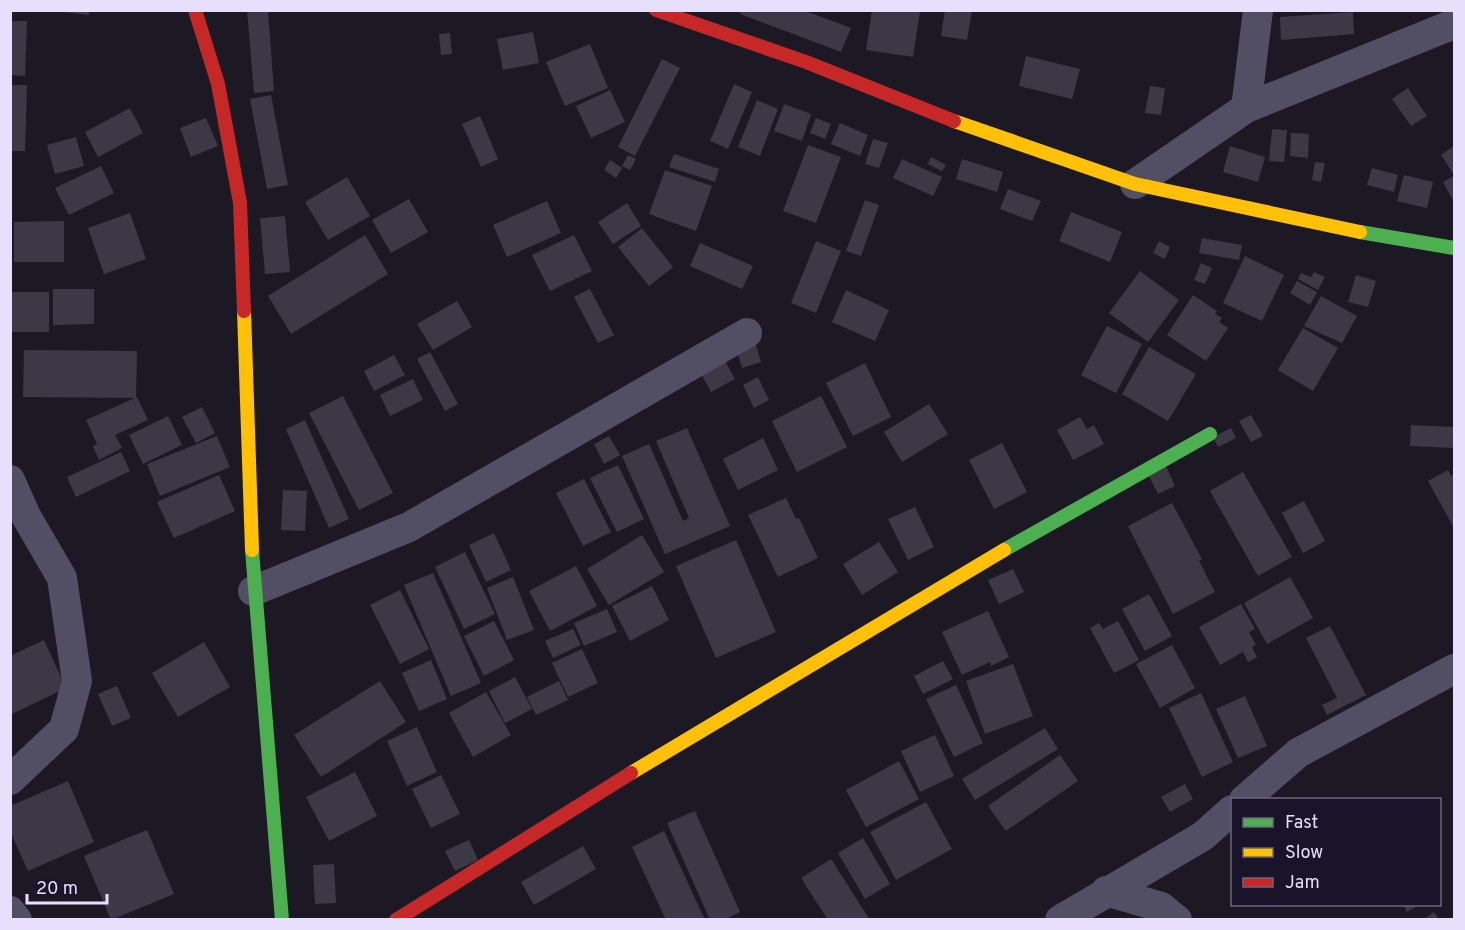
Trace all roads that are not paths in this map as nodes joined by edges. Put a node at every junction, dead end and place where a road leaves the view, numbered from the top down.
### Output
1 (195, 10) edge
2 (656, 10) edge
3 (1258, 10) edge
4 (1455, 24) edge
5 (1246, 108) junction
6 (1135, 184) junction
7 (1455, 248) edge
8 (747, 333) dead end
9 (1210, 434) dead end
10 (10, 480) edge
11 (253, 591) junction
12 (1448, 683) edge
13 (10, 780) edge
14 (1246, 798) edge
15 (1231, 812) edge
16 (1106, 891) junction
17 (10, 911) edge
18 (17, 920) edge
19 (282, 920) edge
20 (396, 920) edge
21 (1060, 920) edge
22 (1177, 920) edge

1 - 11 street
2 - 6 street
3 - 5 street
4 - 5 street
5 - 6 street
6 - 7 street
8 - 11 street
9 - 20 street
10 - 13 street
11 - 19 street
12 - 14 street
15 - 16 street
16 - 21 street
16 - 22 street
17 - 18 street

